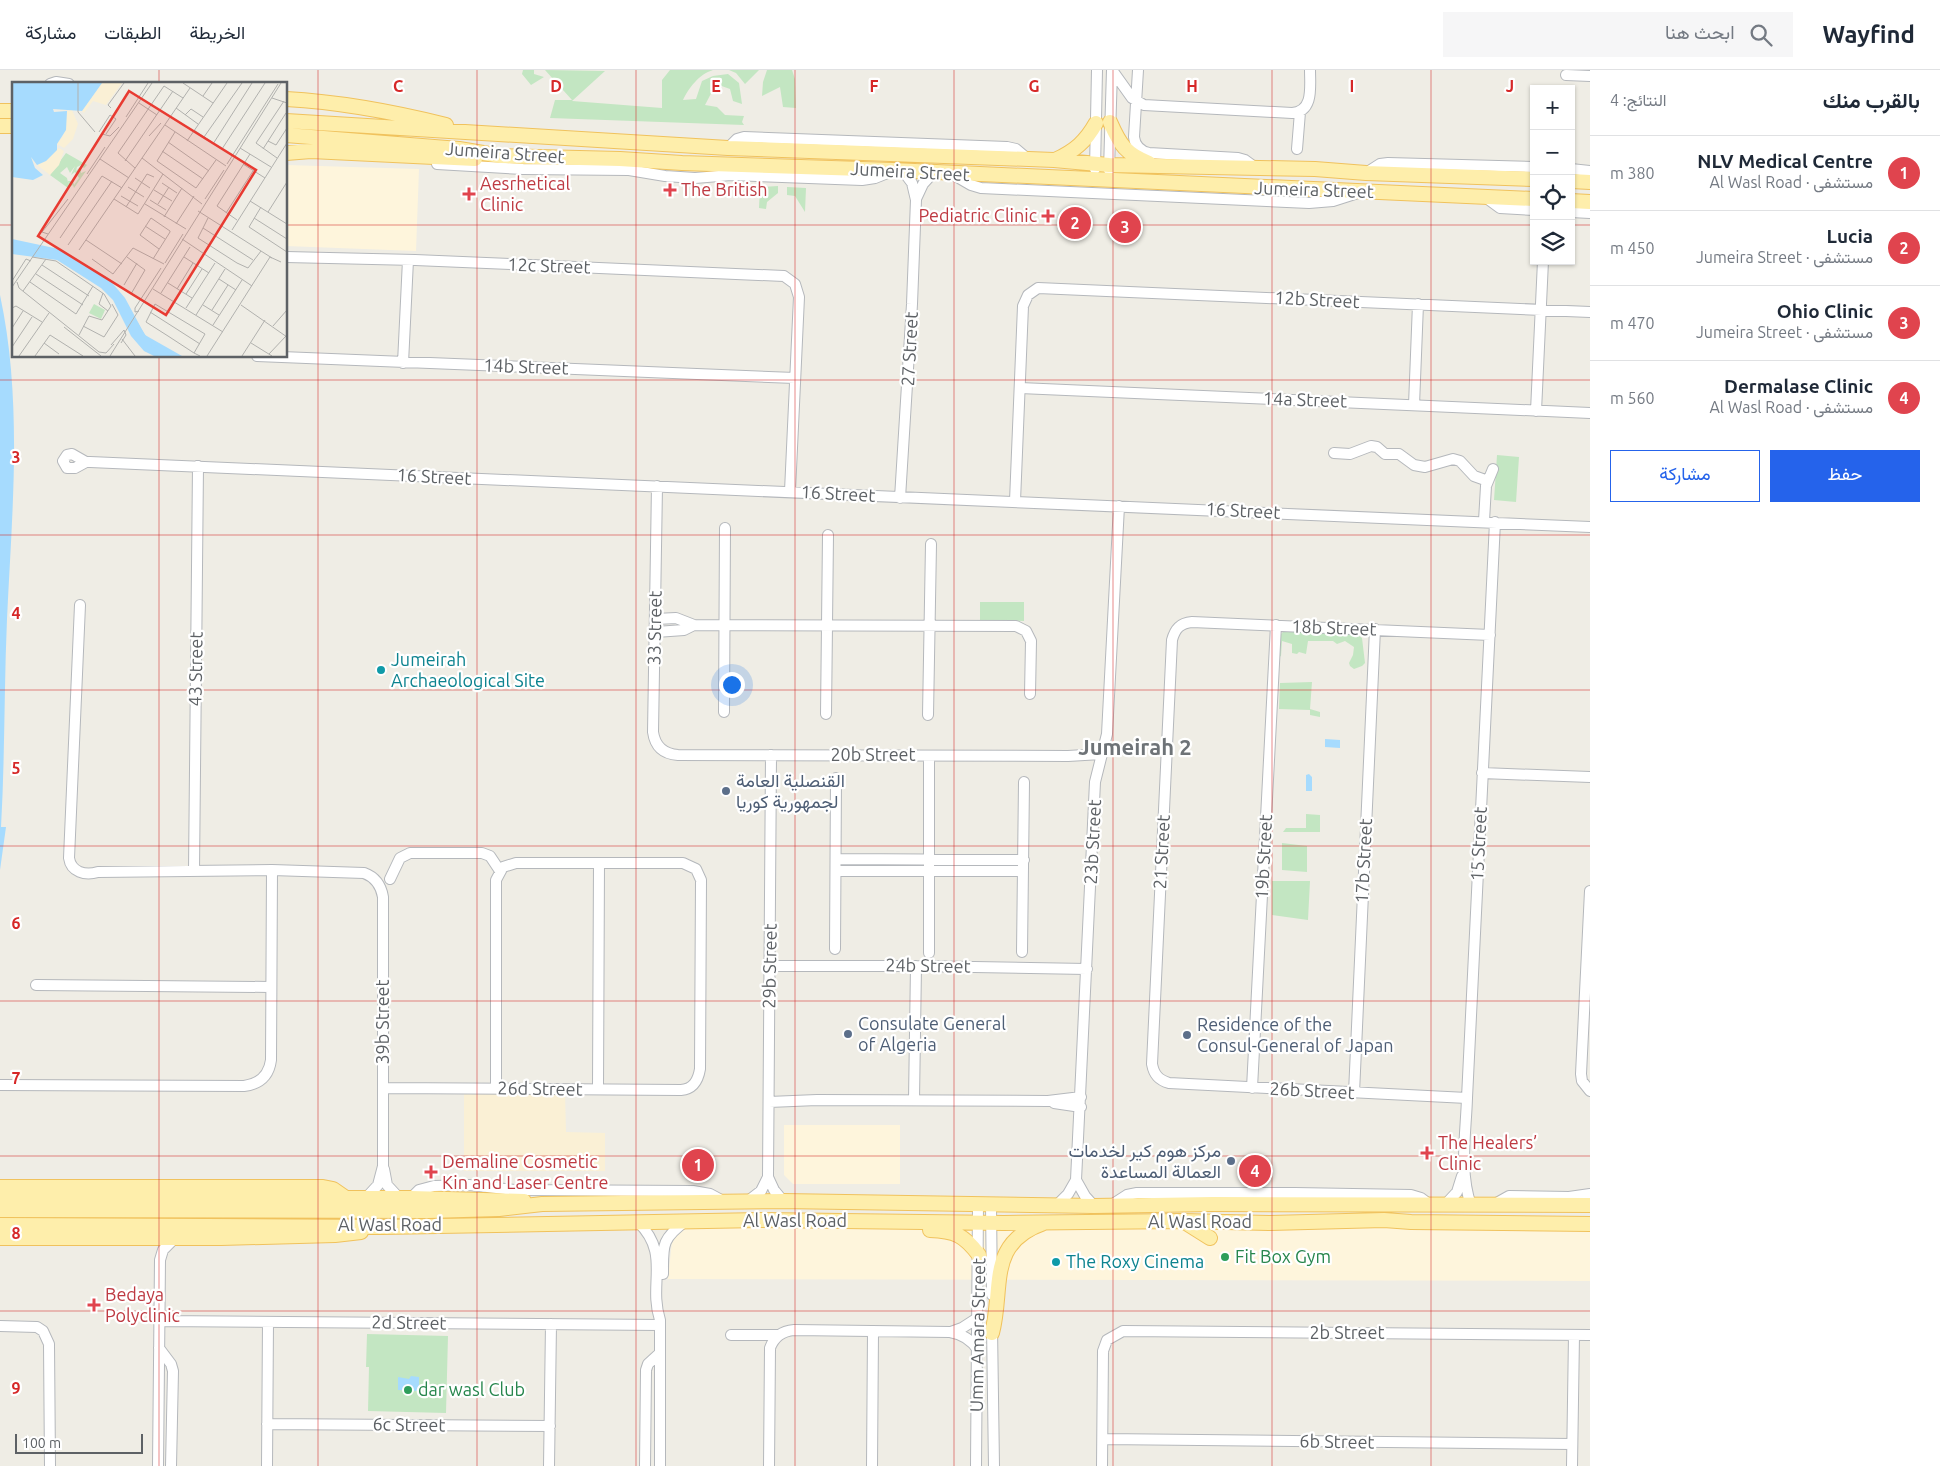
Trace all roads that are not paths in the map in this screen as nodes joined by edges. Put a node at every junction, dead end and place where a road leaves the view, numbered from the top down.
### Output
1 (1097, 70) edge
2 (1112, 70) edge
3 (1138, 70) edge
4 (1310, 70) edge
5 (1566, 76) dead end
6 (1590, 76) edge
7 (288, 99) edge
8 (1136, 102) junction
9 (1300, 112) junction
10 (288, 120) edge
11 (1110, 122) junction
12 (1096, 123) junction
13 (476, 133) junction
14 (288, 135) edge
15 (1297, 149) dead end
16 (288, 154) edge
17 (288, 154) edge
18 (501, 156) junction
19 (1054, 160) junction
20 (1095, 164) junction
21 (1109, 165) junction
22 (1156, 166) junction
23 (1530, 167) edge
24 (1256, 169) junction
25 (1575, 169) edge
26 (1590, 170) edge
27 (898, 171) junction
28 (933, 172) junction
29 (1366, 173) junction
30 (952, 174) junction
31 (1530, 179) edge
32 (1102, 180) junction
33 (1575, 181) edge
34 (1590, 182) edge
35 (1360, 192) junction
36 (1484, 197) junction
37 (1530, 199) edge
38 (916, 200) junction
39 (1575, 201) edge
40 (1590, 202) edge
41 (1530, 210) edge
42 (1575, 212) edge
43 (1590, 213) edge
44 (288, 257) edge
45 (408, 260) junction
46 (1543, 265) edge
47 (1418, 304) junction
48 (1541, 310) junction
49 (1590, 312) edge
50 (288, 357) edge
51 (403, 363) junction
52 (795, 378) junction
53 (1020, 388) junction
54 (1414, 404) junction
55 (1536, 411) junction
56 (1590, 413) edge
57 (1334, 453) dead end
58 (86, 462) dead end
59 (198, 466) junction
60 (1493, 469) dead end
61 (1488, 481) junction
62 (657, 486) junction
63 (790, 491) junction
64 (900, 498) junction
65 (1015, 501) junction
66 (1119, 506) junction
67 (1489, 522) junction
68 (1590, 527) edge
69 (725, 528) dead end
70 (828, 536) dead end
71 (931, 544) dead end
72 (80, 606) dead end
73 (656, 619) junction
74 (694, 625) junction
75 (724, 625) junction
76 (827, 625) junction
77 (1180, 625) joint
78 (1276, 625) junction
79 (930, 627) junction
80 (1375, 630) junction
81 (656, 632) junction
82 (1490, 635) junction
83 (1030, 694) dead end
84 (724, 712) dead end
85 (826, 714) dead end
86 (928, 715) dead end
87 (678, 755) joint
88 (771, 755) junction
89 (929, 756) junction
90 (1100, 758) junction
91 (1482, 772) junction
92 (1590, 777) edge
93 (836, 778) dead end
94 (1024, 782) dead end
95 (930, 858) junction
96 (836, 859) junction
97 (1024, 860) junction
98 (599, 863) junction
99 (272, 870) junction
100 (930, 870) junction
101 (194, 871) junction
102 (500, 871) junction
103 (836, 871) junction
104 (1023, 871) junction
105 (390, 879) dead end
106 (1590, 891) edge
107 (836, 949) dead end
108 (1022, 952) dead end
109 (929, 953) dead end
110 (770, 966) junction
111 (916, 966) junction
112 (1087, 969) junction
113 (36, 985) dead end
114 (270, 986) junction
115 (1587, 995) edge
116 (1158, 1078) joint
117 (0, 1085) edge
118 (384, 1088) junction
119 (496, 1088) junction
120 (1252, 1088) junction
121 (598, 1089) junction
122 (1590, 1091) edge
123 (1354, 1093) junction
124 (769, 1098) junction
125 (1467, 1098) junction
126 (914, 1100) junction
127 (1081, 1102) junction
128 (383, 1166) junction
129 (1465, 1166) junction
130 (768, 1177) junction
131 (1076, 1180) junction
132 (0, 1187) edge
133 (1590, 1194) edge
134 (0, 1197) edge
135 (347, 1198) junction
136 (366, 1198) junction
137 (405, 1198) junction
138 (748, 1201) junction
139 (783, 1201) junction
140 (724, 1202) junction
141 (542, 1204) junction
142 (980, 1204) junction
143 (1057, 1205) junction
144 (1094, 1206) junction
145 (1438, 1206) junction
146 (1470, 1206) junction
147 (1491, 1206) junction
148 (1590, 1206) edge
149 (0, 1210) edge
150 (902, 1220) junction
151 (1384, 1220) junction
152 (686, 1221) junction
153 (1049, 1221) junction
154 (1182, 1221) junction
155 (638, 1222) junction
156 (985, 1222) junction
157 (0, 1224) edge
158 (1590, 1224) edge
159 (382, 1227) junction
160 (0, 1238) edge
161 (145, 1238) junction
162 (175, 1238) junction
163 (1210, 1238) dead end
164 (979, 1255) junction
165 (160, 1260) junction
166 (979, 1317) junction
167 (159, 1321) junction
168 (268, 1322) junction
169 (660, 1322) junction
170 (551, 1324) junction
171 (0, 1326) edge
172 (873, 1332) junction
173 (950, 1332) junction
174 (992, 1333) junction
175 (730, 1335) dead end
176 (779, 1335) junction
177 (1574, 1335) junction
178 (1590, 1335) edge
179 (159, 1348) junction
180 (978, 1350) junction
181 (660, 1353) junction
182 (267, 1424) junction
183 (550, 1426) junction
184 (1103, 1439) junction
185 (1572, 1444) junction
186 (50, 1466) edge
187 (158, 1466) edge
188 (171, 1466) edge
189 (267, 1466) edge
190 (550, 1466) edge
191 (645, 1466) edge
192 (660, 1466) edge
193 (769, 1466) edge
194 (872, 1466) edge
195 (976, 1466) edge
196 (994, 1466) edge
197 (1102, 1466) edge
198 (1572, 1466) edge

1 - 12 street
2 - 8 street
2 - 11 street
3 - 8 street
4 - 9 street
5 - 6 street
7 - 13 main road
8 - 9 street
8 - 24 street
9 - 15 street
10 - 13 main road, Jumeira Street
11 - 21 street
11 - 22 main road
12 - 19 main road
12 - 20 street
13 - 19 main road, Jumeira Street
14 - 18 main road, Jumeira Street
16 - 18 main road
17 - 27 street
18 - 27 main road, Jumeira Street
19 - 20 main road, Jumeira Street
20 - 21 main road, Jumeira Street
20 - 32 street
21 - 22 main road, Jumeira Street
21 - 32 street
22 - 24 main road, Jumeira Street
23 - 29 street
24 - 29 main road, Jumeira Street
25 - 26 street
27 - 28 main road, Jumeira Street
27 - 38 street, 27 Street
28 - 30 main road, Jumeira Street
28 - 38 street, 27 Street
29 - 31 main road, Jumeira Street
30 - 32 main road, Jumeira Street
30 - 35 street
32 - 35 main road, Jumeira Street
33 - 34 main road
35 - 36 main road, Jumeira Street
36 - 37 main road, Jumeira Street
36 - 41 street
38 - 64 street, 27 Street
39 - 40 main road
42 - 43 street
44 - 45 street, 12c Street
45 - 51 street
45 - 52 street, 12c Street
46 - 48 street
47 - 48 street, 12b Street
47 - 53 street, 12b Street
47 - 54 street
48 - 49 street, 12b Street
48 - 55 street
50 - 51 street, 14b Street
51 - 52 street, 14b Street
52 - 63 street
53 - 54 street, 14a Street
53 - 65 street
54 - 55 street, 14a Street
55 - 56 street, 14a Street
57 - 61 street
58 - 59 street, 16 Street
59 - 62 street, 16 Street
59 - 101 street, 43 Street
60 - 61 street, 15 Street
61 - 67 street, 15 Street
62 - 63 street, 16 Street
62 - 73 street, 33 Street
63 - 64 street, 16 Street
64 - 65 street, 16 Street
65 - 66 street, 16 Street
66 - 67 street, 16 Street
66 - 90 street, 23b Street
67 - 68 street, 16 Street
67 - 82 street, 15 Street
69 - 75 street
70 - 76 street
71 - 79 street
72 - 101 street
73 - 74 street
73 - 81 street, 33 Street
74 - 75 street
74 - 81 street
75 - 76 street
75 - 84 street
76 - 79 street
76 - 85 street
77 - 78 street, 18b Street
77 - 116 street, 21 Street
78 - 80 street, 18b Street
78 - 120 street, 19b Street
79 - 83 street
79 - 86 street
80 - 82 street, 18b Street
80 - 123 street, 17b Street
81 - 87 street, 33 Street
82 - 91 street, 15 Street
87 - 88 street, 20b Street
88 - 89 street, 20b Street
88 - 110 street, 29b Street
89 - 90 street, 20b Street
89 - 95 street
90 - 112 street, 23b Street
91 - 92 street
91 - 125 street, 15 Street
93 - 96 street
94 - 97 street
95 - 96 street
95 - 97 street
95 - 100 street
96 - 103 street
97 - 104 street
98 - 102 street
98 - 121 street
98 - 121 street, 26d Street
99 - 101 street
99 - 114 street
99 - 118 street, 39b Street
100 - 103 street
100 - 104 street
100 - 109 street
102 - 105 street
102 - 119 street
103 - 107 street
104 - 108 street
106 - 115 street
110 - 111 street, 24b Street
110 - 124 street, 29b Street
111 - 112 street, 24b Street
111 - 126 street
112 - 127 street, 23b Street
113 - 114 street
114 - 117 street
115 - 122 street
116 - 120 street, 26b Street
118 - 119 street, 26d Street
118 - 128 street, 39b Street
119 - 121 street, 26d Street
120 - 123 street, 26b Street
123 - 125 street, 26b Street
124 - 126 street
124 - 130 street, 29b Street
125 - 129 street, 15 Street
126 - 127 street
127 - 131 street, 23b Street
128 - 136 street, 39b Street
128 - 137 street, 39b Street
129 - 145 street
129 - 146 street
130 - 138 street
130 - 139 street
131 - 143 street
131 - 144 street
132 - 135 main road
133 - 147 street, Al Wasl Road
134 - 135 main road, Al Wasl Road
135 - 136 main road, Al Wasl Road
136 - 137 main road, Al Wasl Road
137 - 140 street, Al Wasl Road
137 - 141 main road, Al Wasl Road
138 - 139 main road, Al Wasl Road
138 - 140 main road, Al Wasl Road
139 - 142 main road, Al Wasl Road
140 - 141 main road, Al Wasl Road
141 - 149 main road, Al Wasl Road
142 - 143 main road, Al Wasl Road
142 - 150 main road
142 - 156 street, Umm Amara Street
143 - 144 main road, Al Wasl Road
144 - 145 main road, Al Wasl Road
145 - 146 main road, Al Wasl Road
146 - 147 main road, Al Wasl Road
146 - 151 main road
147 - 148 main road, Al Wasl Road
150 - 152 main road, Al Wasl Road
150 - 156 main road, Al Wasl Road
150 - 164 main road
151 - 154 main road, Al Wasl Road
151 - 158 main road, Al Wasl Road
152 - 155 main road, Al Wasl Road
152 - 169 street
153 - 154 main road, Al Wasl Road
153 - 156 main road, Al Wasl Road
153 - 174 main road
154 - 163 main road
155 - 159 main road, Al Wasl Road
155 - 169 street
156 - 164 street, Umm Amara Street
156 - 174 street, Umm Amara Street
157 - 159 main road, Al Wasl Road
159 - 162 main road
160 - 161 main road
161 - 162 main road
161 - 165 street
162 - 165 street
164 - 166 street, Umm Amara Street
165 - 167 street
166 - 173 street
166 - 180 street, Umm Amara Street
167 - 168 street, 2d Street
167 - 179 street
168 - 170 street, 2d Street
168 - 182 street
169 - 170 street, 2d Street
169 - 181 street
170 - 183 street
171 - 186 street
172 - 173 street
172 - 176 street
172 - 194 street
173 - 180 street
174 - 196 street, Umm Amara Street
175 - 176 street
176 - 193 street
177 - 178 street, 2b Street
177 - 184 street, 2b Street
177 - 185 street
179 - 187 street
179 - 188 street
180 - 195 street, Umm Amara Street
181 - 191 street
181 - 192 street
182 - 183 street, 6c Street
182 - 189 street
183 - 190 street
184 - 185 street, 6b Street
184 - 197 street
185 - 198 street

